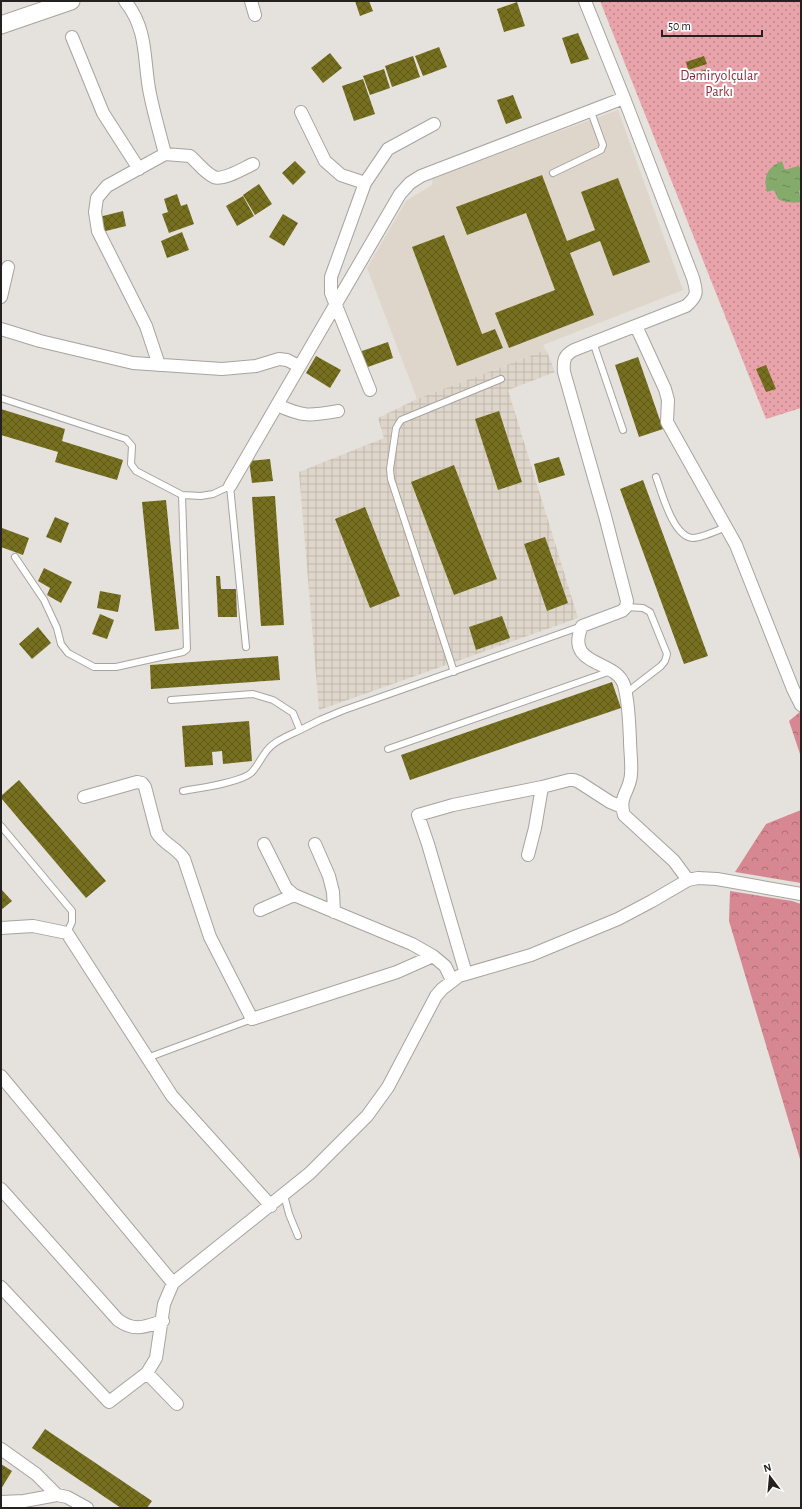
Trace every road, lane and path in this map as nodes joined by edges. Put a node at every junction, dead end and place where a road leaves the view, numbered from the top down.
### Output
1 (71, 1) edge
2 (125, 1) edge
3 (252, 1) edge
4 (585, 1) edge
5 (255, 15) dead end
6 (1, 25) edge
7 (72, 37) dead end
8 (624, 98) junction
9 (301, 112) dead end
10 (591, 112) junction
11 (434, 124) dead end
12 (165, 154) junction
13 (253, 164) dead end
14 (139, 169) junction
15 (552, 173) dead end
16 (365, 183) junction
17 (8, 267) dead end
18 (1, 297) edge
19 (336, 305) junction
20 (636, 326) junction
21 (1, 330) edge
22 (593, 342) junction
23 (159, 365) junction
24 (299, 366) junction
25 (501, 379) dead end
26 (370, 390) dead end
27 (1, 398) edge
28 (277, 405) junction
29 (338, 411) dead end
30 (623, 430) dead end
31 (656, 477) dead end
32 (230, 486) junction
33 (182, 495) junction
34 (726, 527) junction
35 (15, 557) dead end
36 (626, 607) junction
37 (582, 626) junction
38 (246, 647) dead end
39 (612, 671) junction
40 (454, 672) junction
41 (626, 693) junction
42 (171, 700) dead end
43 (801, 705) edge
44 (300, 730) junction
45 (388, 749) dead end
46 (542, 787) junction
47 (183, 792) dead end
48 (84, 797) dead end
49 (622, 808) junction
50 (1, 826) edge
51 (264, 844) dead end
52 (315, 844) dead end
53 (528, 855) dead end
54 (688, 880) junction
55 (801, 894) edge
56 (294, 895) junction
57 (260, 910) dead end
58 (334, 912) junction
59 (1, 928) edge
60 (67, 933) junction
61 (433, 956) junction
62 (466, 974) junction
63 (452, 980) junction
64 (252, 1019) junction
65 (147, 1058) junction
66 (1, 1076) edge
67 (1, 1189) edge
68 (284, 1195) junction
69 (271, 1206) junction
70 (298, 1236) dead end
71 (173, 1283) junction
72 (1, 1287) edge
73 (163, 1321) junction
74 (147, 1373) junction
75 (177, 1404) dead end
76 (1, 1448) edge
77 (57, 1496) junction
78 (1, 1502) edge
79 (87, 1508) edge

1 - 6 street
2 - 12 street
3 - 5 street
4 - 8 street
7 - 14 street
8 - 10 street
8 - 20 street
9 - 16 street
10 - 15 lane
10 - 19 street
11 - 16 street
12 - 13 street
12 - 14 street
14 - 23 street
16 - 19 street
17 - 18 street
19 - 24 street
19 - 26 street
20 - 22 street
20 - 34 street
21 - 23 street
22 - 30 lane
22 - 36 street
23 - 24 street
24 - 28 street
25 - 40 lane
27 - 33 lane
28 - 29 street
28 - 32 street
31 - 34 lane
32 - 33 lane
32 - 38 lane
33 - 35 lane
34 - 43 street
36 - 37 street
36 - 41 lane
37 - 39 street
37 - 40 lane
39 - 41 street
39 - 45 lane
40 - 44 lane
41 - 49 street
42 - 44 lane
44 - 47 lane
46 - 49 street
46 - 53 street
46 - 62 street
48 - 64 street
49 - 54 street
50 - 60 lane
51 - 56 street
52 - 58 street
54 - 55 street
54 - 62 street
56 - 57 street
56 - 58 street
58 - 61 street
59 - 60 street
60 - 65 street
61 - 63 street
61 - 64 street
62 - 63 street
63 - 68 street
64 - 65 lane
65 - 69 street
66 - 71 street
67 - 73 street
68 - 69 street
68 - 70 lane
69 - 71 street
71 - 73 street
72 - 74 street
73 - 74 street
74 - 75 street
76 - 77 street
77 - 78 street
77 - 79 street

